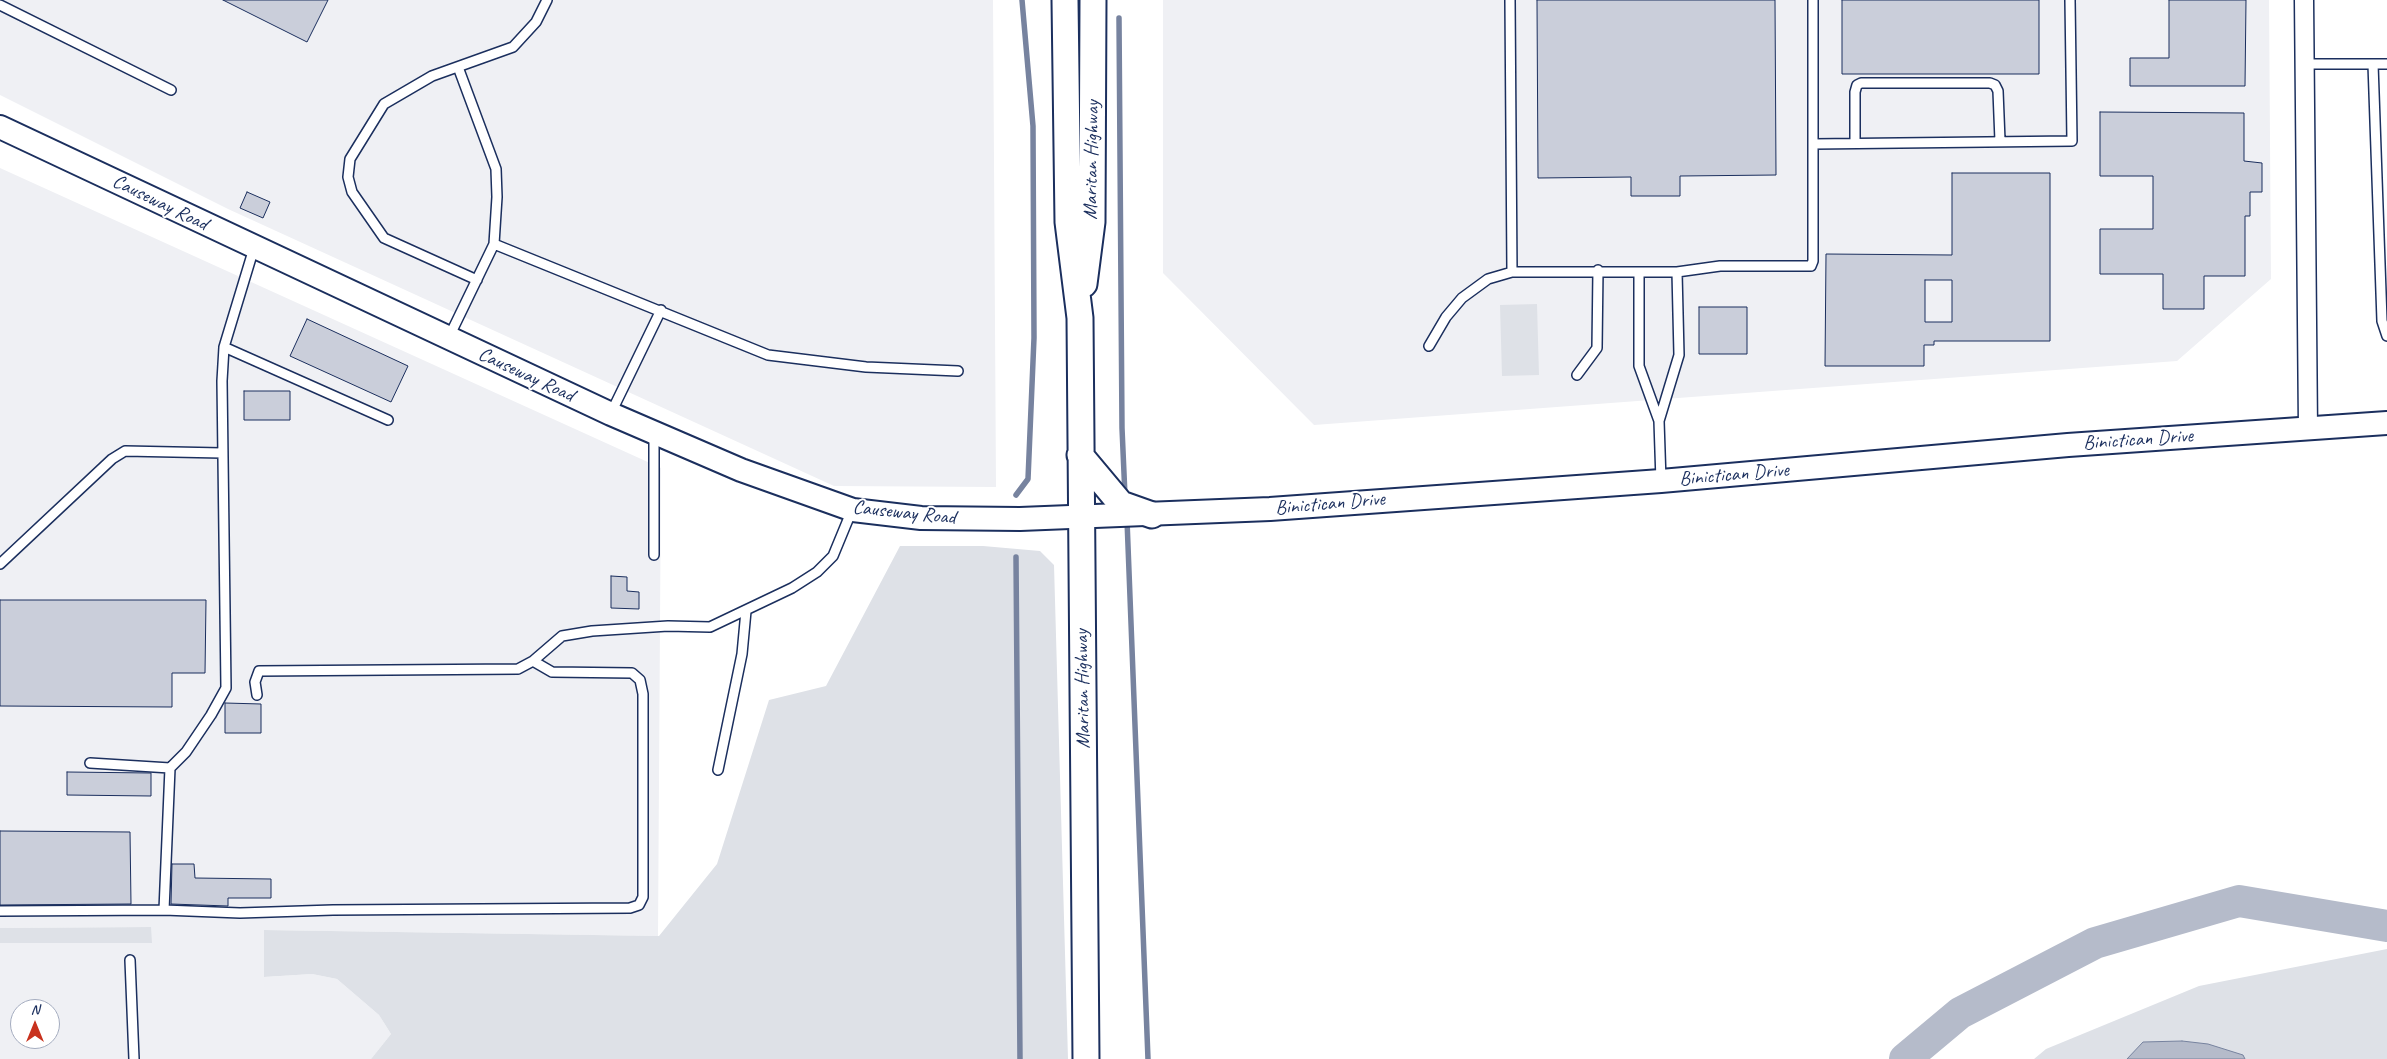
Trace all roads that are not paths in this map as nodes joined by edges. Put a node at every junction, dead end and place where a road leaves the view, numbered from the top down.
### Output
1 (547, 0) edge
2 (1065, 0) edge
3 (1093, 0) edge
4 (1510, 0) edge
5 (1813, 0) edge
6 (2070, 0) edge
7 (2304, 0) edge
8 (0, 6) edge
9 (2305, 64) junction
10 (2373, 64) junction
11 (2387, 64) edge
12 (458, 68) junction
13 (171, 90) dead end
14 (0, 127) edge
15 (2000, 142) junction
16 (1855, 143) junction
17 (1814, 144) junction
18 (494, 244) junction
19 (254, 248) junction
20 (1598, 270) junction
21 (1512, 272) junction
22 (1677, 272) junction
23 (1639, 273) junction
24 (477, 280) junction
25 (661, 310) junction
26 (1080, 318) junction
27 (2387, 336) edge
28 (448, 339) junction
29 (1430, 346) dead end
30 (224, 347) junction
31 (958, 371) dead end
32 (1577, 375) dead end
33 (611, 414) junction
34 (388, 420) dead end
35 (1659, 421) junction
36 (2387, 423) edge
37 (2308, 428) junction
38 (654, 432) junction
39 (222, 453) junction
40 (1080, 455) junction
41 (1661, 481) junction
42 (853, 510) junction
43 (1152, 515) junction
44 (1081, 518) junction
45 (654, 555) dead end
46 (0, 564) edge
47 (746, 611) junction
48 (532, 661) junction
49 (257, 695) dead end
50 (90, 763) dead end
51 (170, 768) junction
52 (718, 770) dead end
53 (164, 910) junction
54 (0, 911) edge
55 (130, 960) dead end
56 (134, 1059) edge
57 (1086, 1059) edge

1 - 12 lane
2 - 26 main road, Maritan Highway
3 - 26 main road, Maritan Highway
4 - 21 lane
5 - 17 lane
6 - 15 lane
7 - 9 street
8 - 13 lane
9 - 10 lane
9 - 37 street
10 - 11 lane
10 - 27 lane
12 - 18 lane
12 - 24 lane
14 - 19 street, Causeway Road
15 - 16 lane
15 - 16 lane
16 - 17 lane
17 - 22 lane
18 - 24 lane
18 - 25 lane
19 - 28 street, Causeway Road
19 - 30 lane
20 - 21 lane
20 - 23 lane
20 - 32 lane
21 - 29 lane
22 - 23 lane
22 - 35 lane
23 - 35 lane
24 - 28 lane
25 - 31 lane
25 - 33 lane
26 - 40 main road, Maritan Highway
28 - 33 street, Causeway Road
30 - 34 lane
30 - 39 lane
33 - 38 street, Causeway Road
35 - 41 lane
36 - 37 street, Binictican Drive
37 - 41 street, Binictican Drive
38 - 42 street, Causeway Road
38 - 45 lane
39 - 46 lane
39 - 51 lane
40 - 43 main road
40 - 44 main road, Maritan Highway
41 - 43 street, Binictican Drive
42 - 44 street, Causeway Road
42 - 47 lane
43 - 44 street, Binictican Drive
44 - 57 main road, Maritan Highway
47 - 48 lane
47 - 52 lane
48 - 49 lane
48 - 53 lane
50 - 51 lane
51 - 53 lane
53 - 54 lane
55 - 56 lane

